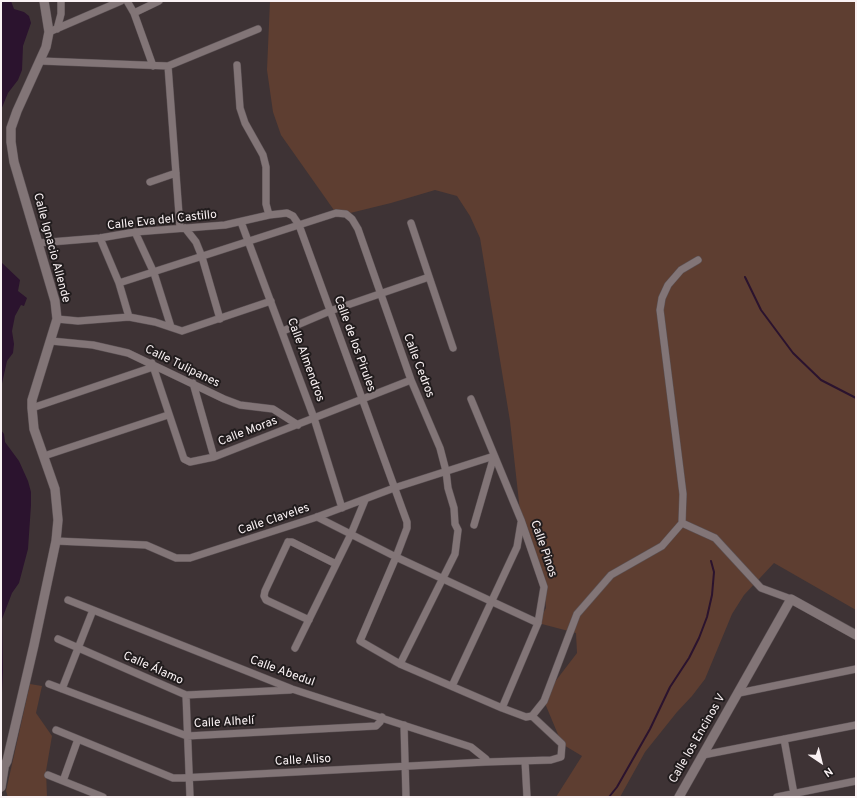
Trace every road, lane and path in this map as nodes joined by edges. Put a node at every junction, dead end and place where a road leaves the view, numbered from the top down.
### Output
1 (44, 1) edge
2 (61, 1) edge
3 (121, 1) edge
4 (127, 1) edge
5 (159, 1) edge
6 (134, 13) junction
7 (258, 29) dead end
8 (53, 31) junction
9 (41, 61) junction
10 (237, 65) dead end
11 (152, 66) junction
12 (168, 66) junction
13 (176, 173) junction
14 (150, 182) dead end
15 (287, 213) joint
16 (269, 214) junction
17 (241, 222) junction
18 (411, 223) dead end
19 (299, 225) junction
20 (182, 228) junction
21 (135, 232) junction
22 (100, 238) junction
23 (248, 242) junction
24 (38, 243) junction
25 (202, 257) junction
26 (698, 260) dead end
27 (154, 273) junction
28 (429, 277) junction
29 (119, 283) junction
30 (380, 293) junction
31 (271, 301) junction
32 (330, 311) junction
33 (129, 318) junction
34 (220, 319) junction
35 (56, 320) junction
36 (170, 327) junction
37 (282, 331) junction
38 (51, 341) junction
39 (453, 348) dead end
40 (152, 365) junction
41 (410, 380) junction
42 (193, 383) junction
43 (470, 399) dead end
44 (362, 400) junction
45 (32, 408) junction
46 (168, 415) junction
47 (314, 418) junction
48 (298, 425) junction
49 (44, 456) junction
50 (494, 456) junction
51 (214, 457) junction
52 (446, 471) junction
53 (394, 488) junction
54 (364, 500) junction
55 (342, 508) junction
56 (317, 517) junction
57 (521, 520) junction
58 (682, 523) junction
59 (474, 525) dead end
60 (284, 528) junction
61 (351, 534) junction
62 (56, 541) junction
63 (288, 542) junction
64 (396, 557) junction
65 (336, 564) junction
66 (444, 577) junction
67 (791, 599) junction
68 (68, 600) dead end
69 (491, 600) junction
70 (93, 610) junction
71 (309, 620) junction
72 (538, 622) junction
73 (856, 635) edge
74 (58, 639) dead end
75 (78, 648) junction
76 (295, 648) dead end
77 (400, 664) junction
78 (856, 669) edge
79 (49, 684) dead end
80 (452, 686) junction
81 (62, 689) junction
82 (292, 690) junction
83 (739, 693) junction
84 (186, 695) junction
85 (502, 708) junction
86 (532, 716) junction
87 (382, 718) junction
88 (404, 725) junction
89 (856, 725) edge
90 (56, 730) dead end
91 (187, 736) junction
92 (78, 739) junction
93 (784, 739) junction
94 (703, 755) junction
95 (525, 761) junction
96 (486, 762) junction
97 (405, 766) junction
98 (2, 770) edge
99 (48, 775) dead end
100 (189, 778) junction
101 (63, 781) junction
102 (856, 781) edge
103 (1, 788) edge
104 (794, 794) junction
105 (2, 797) edge
106 (103, 797) edge
107 (190, 797) edge
108 (406, 797) edge
109 (527, 797) edge
110 (679, 797) edge
111 (777, 797) edge

1 - 8 street, Calle Ignacio Allende
2 - 8 street
3 - 8 street
4 - 6 street
5 - 6 street
6 - 11 street
7 - 12 street
8 - 9 street, Calle Ignacio Allende
9 - 11 street
9 - 24 street, Calle Ignacio Allende
10 - 16 street
11 - 12 street
12 - 13 street
13 - 14 street
13 - 20 street
15 - 16 street, Calle Eva del Castillo
15 - 19 street, Calle de los Pirules
16 - 17 street, Calle Eva del Castillo
17 - 20 street, Calle Eva del Castillo
17 - 23 street, Calle Almendros
18 - 28 street
19 - 23 street
19 - 30 street, Calle Cedros
19 - 32 street, Calle de los Pirules
20 - 21 street, Calle Eva del Castillo
20 - 25 street
21 - 22 street, Calle Eva del Castillo
21 - 27 street
22 - 24 street, Calle Eva del Castillo
22 - 29 street
23 - 25 street
23 - 31 street, Calle Almendros
24 - 35 street, Calle Ignacio Allende
25 - 27 street
25 - 34 street
26 - 58 street
27 - 29 street
27 - 36 street
28 - 30 street
28 - 39 street
29 - 33 street
30 - 32 street
30 - 41 street, Calle Cedros
31 - 34 street
31 - 37 street, Calle Almendros
32 - 37 street
32 - 44 street, Calle de los Pirules
33 - 35 street
33 - 36 street
34 - 36 street
35 - 38 street, Calle Ignacio Allende
37 - 47 street, Calle Almendros
38 - 40 street, Calle Tulipanes
38 - 45 street, Calle Ignacio Allende
40 - 42 street, Calle Tulipanes
40 - 45 street
40 - 46 street, Calle Moras
41 - 44 street, Calle Moras
41 - 52 street, Calle Cedros
42 - 48 street, Calle Tulipanes
42 - 51 street
43 - 50 street, Calle Pinos
44 - 47 street, Calle Moras
44 - 53 street, Calle de los Pirules
45 - 49 street, Calle Ignacio Allende
46 - 49 street
46 - 51 street, Calle Moras
47 - 48 street, Calle Moras
47 - 55 street, Calle Almendros
48 - 51 street, Calle Moras
49 - 62 street, Calle Ignacio Allende
50 - 52 street, Calle Claveles
50 - 57 street, Calle Pinos
50 - 59 street
52 - 53 street, Calle Claveles
52 - 66 street, Calle Cedros
53 - 54 street, Calle Claveles
53 - 64 street, Calle de los Pirules
54 - 55 street, Calle Claveles
54 - 61 street
55 - 56 street, Calle Claveles
56 - 60 street, Calle Claveles
56 - 61 street
57 - 69 street
57 - 72 street, Calle Pinos
58 - 67 street
58 - 86 street
60 - 62 street, Calle Claveles
60 - 63 street
61 - 64 street
61 - 65 street
62 - 98 street, Calle Ignacio Allende
63 - 65 street
63 - 71 street
64 - 66 street
64 - 77 street, Calle de los Pirules
65 - 71 street
66 - 69 street
66 - 77 street, Calle Cedros
67 - 73 street
67 - 83 street, Calle los Encinos V
68 - 70 street, Calle Abedul
69 - 72 street
69 - 80 street
70 - 75 street
70 - 82 street, Calle Abedul
71 - 76 street
72 - 85 street, Calle Pinos
74 - 75 street, Calle Álamo
75 - 81 street
75 - 84 street, Calle Álamo
77 - 80 street
78 - 83 street, Calle los Encinos V
79 - 81 street, Calle Alhelí
80 - 85 street
81 - 91 street, Calle Alhelí
82 - 84 street, Calle Álamo
82 - 87 street, Calle Abedul
83 - 94 street, Calle los Encinos V
84 - 91 street
85 - 86 street
86 - 95 street, Calle Aliso
87 - 88 street, Calle Abedul
87 - 91 street, Calle Alhelí
88 - 96 street, Calle Abedul
88 - 97 street
89 - 93 street
90 - 92 street, Calle Aliso
91 - 100 street
92 - 100 street, Calle Aliso
92 - 101 street
93 - 94 street
93 - 104 street
94 - 110 street, Calle los Encinos V
95 - 96 street, Calle Aliso
95 - 109 street
96 - 97 street, Calle Aliso
97 - 100 street, Calle Aliso
97 - 108 street
98 - 103 street, Calle Ignacio Allende
99 - 101 street
100 - 107 street
101 - 106 street
102 - 104 street
103 - 105 street, Calle Ignacio Allende
104 - 111 street

